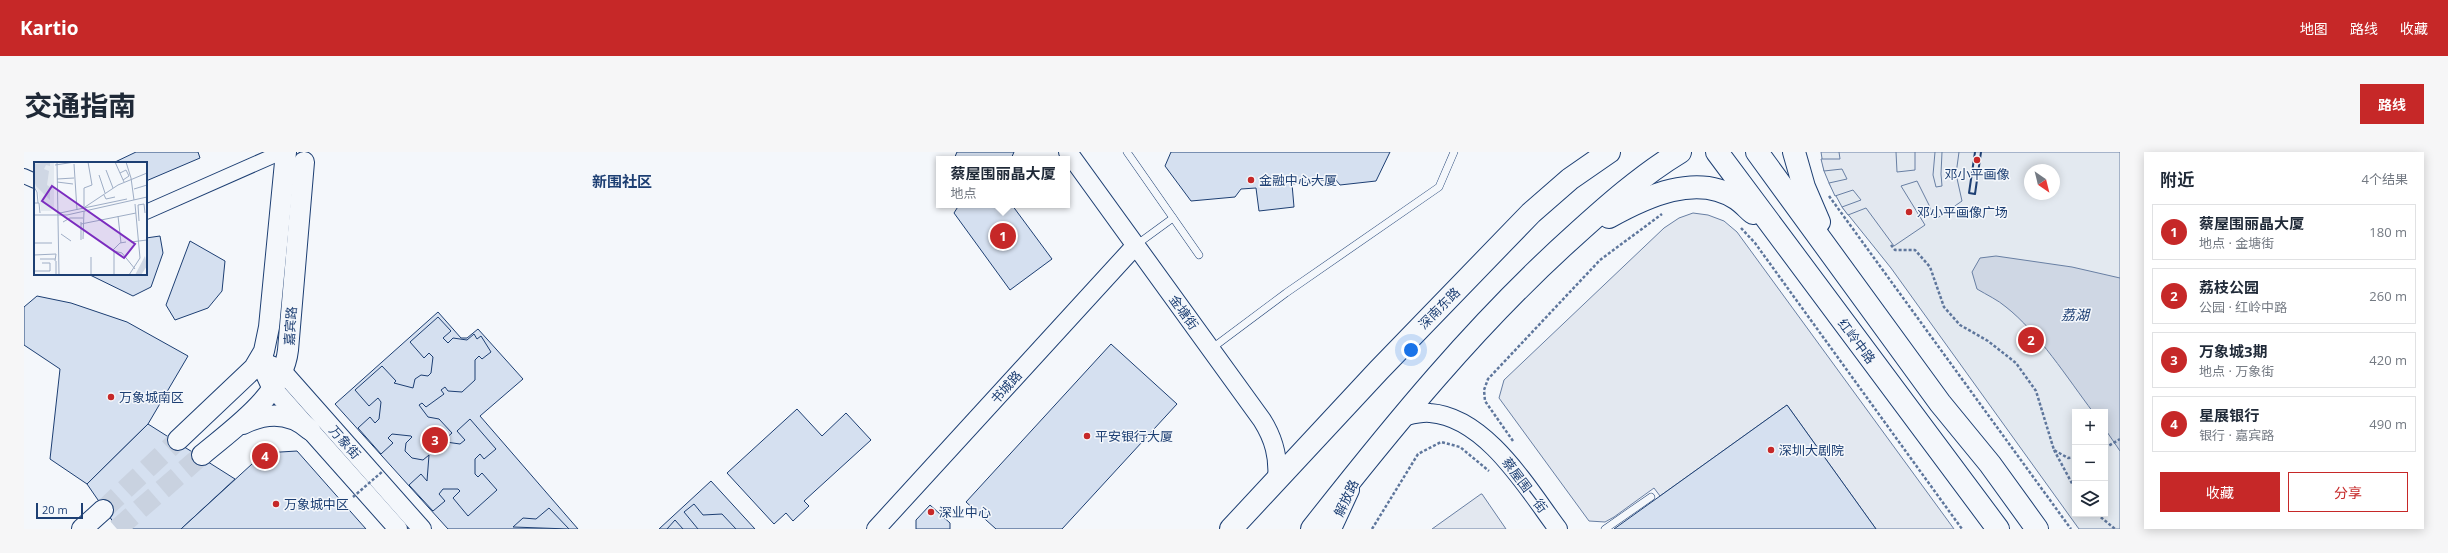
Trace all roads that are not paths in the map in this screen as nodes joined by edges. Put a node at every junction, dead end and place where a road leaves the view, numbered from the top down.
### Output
1 (282, 152) edge
2 (286, 152) edge
3 (1068, 152) edge
4 (1127, 152) edge
5 (1454, 152) edge
6 (1598, 152) edge
7 (1609, 152) edge
8 (1680, 152) edge
9 (1717, 152) edge
10 (1757, 152) edge
11 (1794, 152) edge
12 (297, 157) edge
13 (24, 176) edge
14 (1570, 179) junction
15 (34, 181) edge
16 (147, 212) edge
17 (1173, 218) junction
18 (1573, 237) junction
19 (1136, 245) junction
20 (1199, 254) dead end
21 (1834, 256) junction
22 (1812, 281) junction
23 (1211, 349) junction
24 (262, 357) junction
25 (278, 381) junction
26 (1402, 417) junction
27 (310, 430) junction
28 (221, 439) junction
29 (178, 440) tunnel mouth
30 (202, 456) tunnel mouth
31 (1361, 467) junction
32 (1277, 480) junction
33 (1651, 497) dead end
34 (103, 510) tunnel mouth
35 (82, 529) edge
36 (398, 529) edge
37 (422, 529) edge
38 (876, 529) edge
39 (1231, 529) edge
40 (1312, 529) edge
41 (1332, 529) edge
42 (1558, 529) edge
43 (1605, 529) edge
44 (1998, 529) edge
45 (2037, 529) edge

1 - 16 street
2 - 24 main road, 嘉宾路
3 - 19 street, 金塘街
4 - 17 lane
5 - 23 lane
6 - 14 main road
7 - 14 main road, 深南东路
8 - 18 main road
9 - 22 main road, 红岭中路
10 - 21 main road
11 - 21 main road
12 - 25 main road, 嘉宾路
13 - 15 street
14 - 32 main road, 深南东路
17 - 19 lane
17 - 20 lane
18 - 22 main road
18 - 26 main road
19 - 23 street, 金塘街
19 - 38 street, 书城路
21 - 45 main road
22 - 44 main road, 红岭中路
23 - 32 street, 金塘街
24 - 25 street, 万象街
24 - 29 main road
25 - 27 street, 万象街
25 - 28 main road
25 - 37 street, 万象街
26 - 31 main road
26 - 42 street, 蔡屋围一街
27 - 28 main road
27 - 36 street, 万象街
28 - 30 main road
31 - 40 main road
31 - 41 street, 解放路
32 - 39 main road, 深南东路
33 - 43 lane
34 - 35 main road

